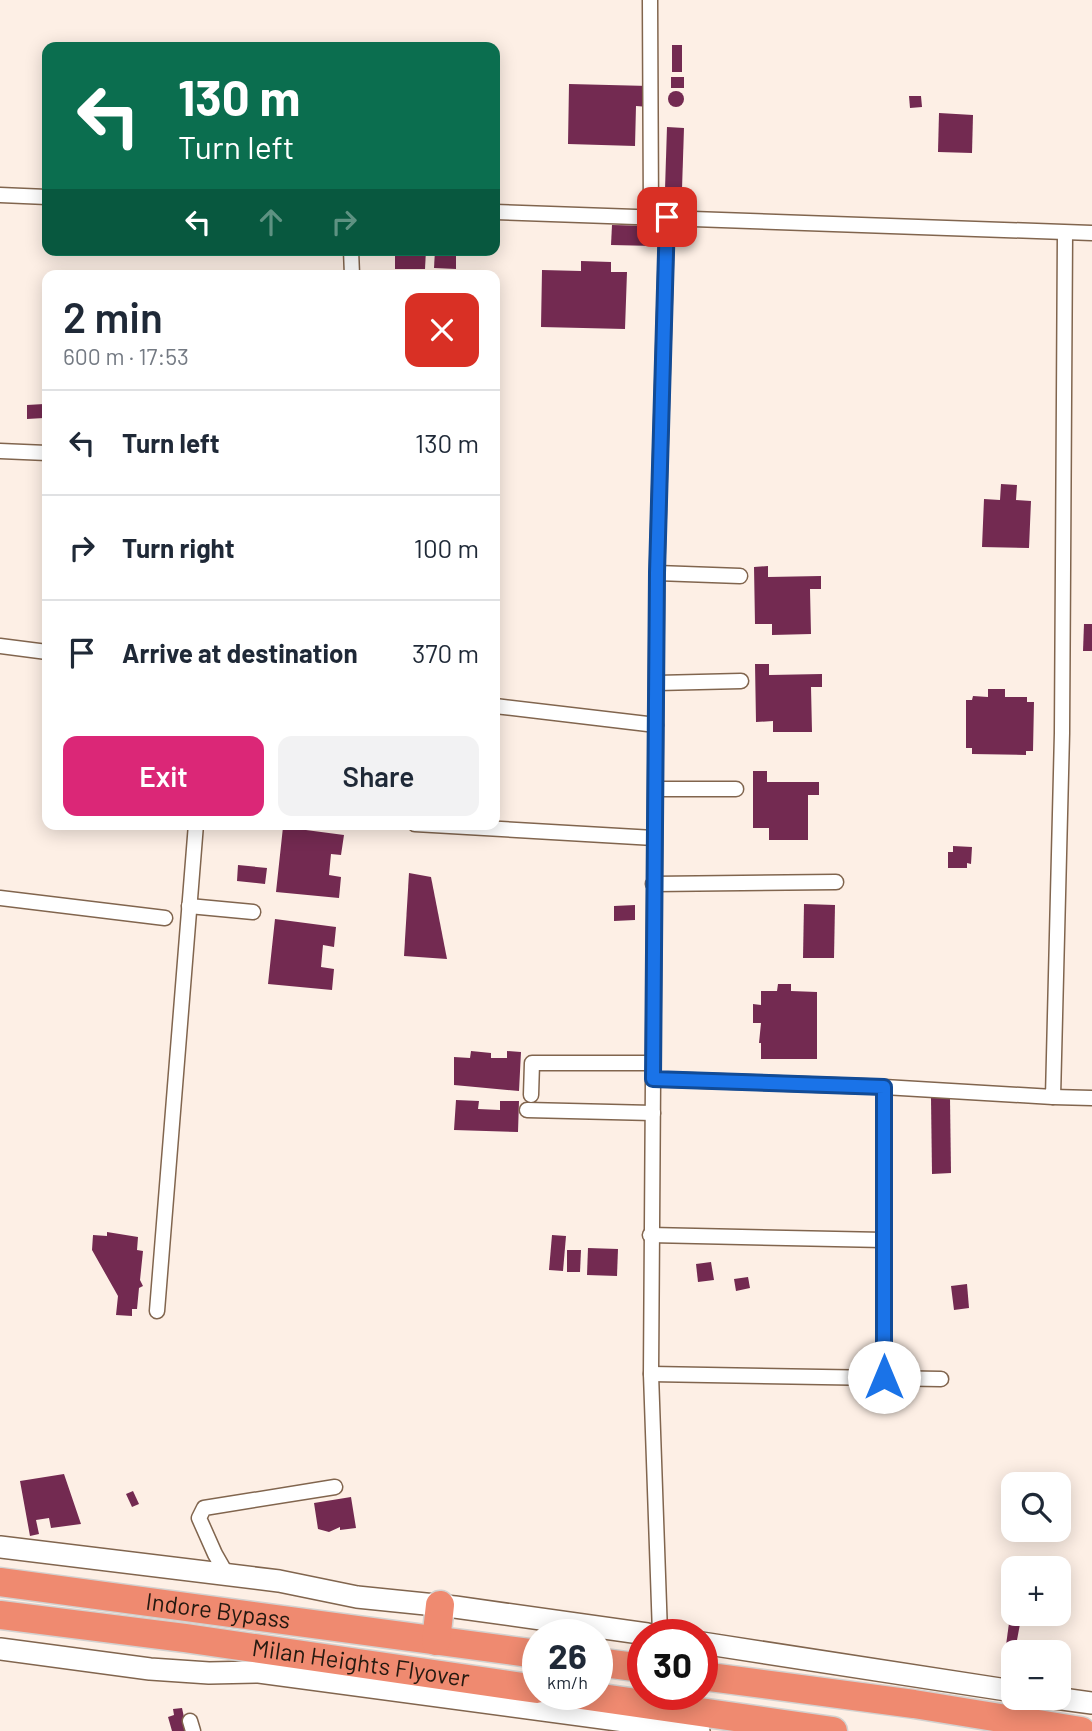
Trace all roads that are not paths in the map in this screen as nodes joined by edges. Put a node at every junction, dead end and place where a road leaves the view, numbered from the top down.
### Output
1 (650, 0) edge
2 (0, 195) edge
3 (42, 197) edge
4 (500, 212) edge
5 (651, 217) junction
6 (667, 217) junction
7 (1065, 233) junction
8 (1092, 233) edge
9 (0, 451) edge
10 (42, 453) edge
11 (657, 573) junction
12 (740, 576) dead end
13 (0, 646) edge
14 (42, 651) edge
15 (741, 681) dead end
16 (657, 683) junction
17 (500, 707) edge
18 (656, 725) junction
19 (656, 789) junction
20 (736, 789) dead end
21 (500, 829) edge
22 (196, 830) edge
23 (654, 838) junction
24 (836, 882) dead end
25 (653, 884) junction
26 (0, 898) edge
27 (189, 906) junction
28 (253, 912) dead end
29 (165, 918) dead end
30 (653, 1063) junction
31 (653, 1079) junction
32 (884, 1087) junction
33 (1053, 1097) junction
34 (1092, 1098) edge
35 (653, 1113) junction
36 (650, 1235) junction
37 (884, 1240) junction
38 (157, 1311) dead end
39 (651, 1374) junction
40 (884, 1377) junction
41 (941, 1379) dead end
42 (335, 1487) dead end
43 (0, 1547) edge
44 (227, 1575) junction
45 (0, 1582) edge
46 (440, 1605) junction
47 (0, 1615) edge
48 (659, 1619) edge
49 (627, 1631) edge
50 (185, 1638) joint
51 (436, 1641) junction
52 (718, 1645) edge
53 (0, 1649) edge
54 (522, 1652) edge
55 (291, 1665) junction
56 (718, 1678) edge
57 (522, 1687) edge
58 (1001, 1689) edge
59 (613, 1700) edge
60 (1071, 1700) edge
61 (1092, 1703) edge
62 (699, 1731) edge
63 (833, 1731) edge
64 (1081, 1731) edge

1 - 5 street
2 - 3 street
4 - 5 street
5 - 6 street
6 - 7 street
6 - 11 street
7 - 8 street
7 - 33 street
9 - 10 street
11 - 12 street
11 - 16 street
13 - 14 street
15 - 16 street
16 - 18 street
17 - 18 street
18 - 19 street
19 - 20 street
19 - 23 street
21 - 23 street
22 - 27 street
23 - 25 street
24 - 25 street
25 - 30 street
26 - 29 street
27 - 28 street
27 - 38 street
30 - 31 street
30 - 35 street
31 - 32 street
31 - 35 street
32 - 33 street
32 - 37 street
33 - 34 street
35 - 36 street
36 - 37 street
36 - 39 street
37 - 40 street
39 - 40 street
39 - 48 street
40 - 41 street
42 - 44 street
43 - 44 street
44 - 46 street
45 - 51 highway, Indore Bypass
46 - 49 street
46 - 51 highway
47 - 50 highway, Indore Bypass
50 - 55 highway, Milan Heights Flyover
51 - 54 highway, Milan Heights Flyover
52 - 58 street
53 - 55 street
55 - 57 highway, Milan Heights Flyover
55 - 62 street
56 - 64 highway
59 - 63 highway
60 - 61 street

